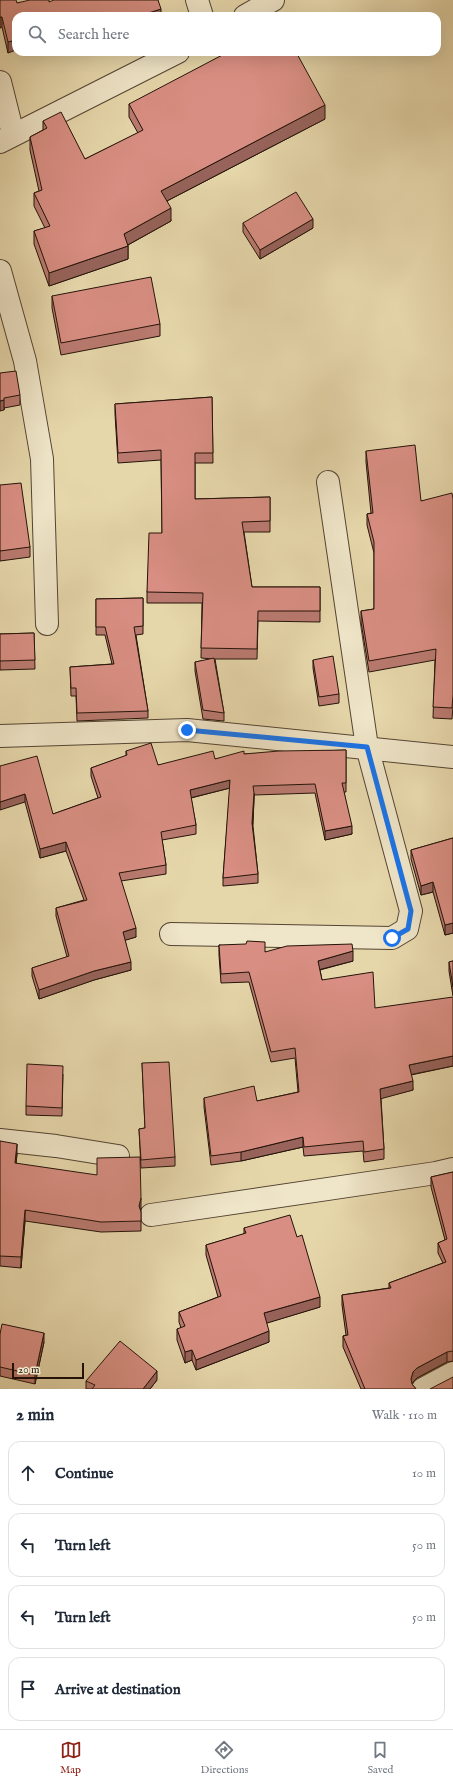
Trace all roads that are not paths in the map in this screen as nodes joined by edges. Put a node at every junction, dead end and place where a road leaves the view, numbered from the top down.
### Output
1 (197, 0) edge
2 (273, 0) edge
3 (201, 12) edge
4 (252, 12) edge
5 (170, 56) edge
6 (0, 82) edge
7 (7, 138) edge
8 (0, 271) edge
9 (328, 482) dead end
10 (47, 624) dead end
11 (0, 736) edge
12 (367, 747) junction
13 (453, 757) edge
14 (171, 934) dead end
15 (0, 1140) edge
16 (118, 1156) edge
17 (453, 1169) edge
18 (151, 1215) dead end
19 (453, 1373) edge
20 (422, 1389) edge

1 - 3 street
2 - 4 street
5 - 7 street
6 - 7 street
8 - 10 street
9 - 12 street
11 - 12 street
12 - 13 street
12 - 14 street
15 - 16 street
17 - 18 street
19 - 20 street

